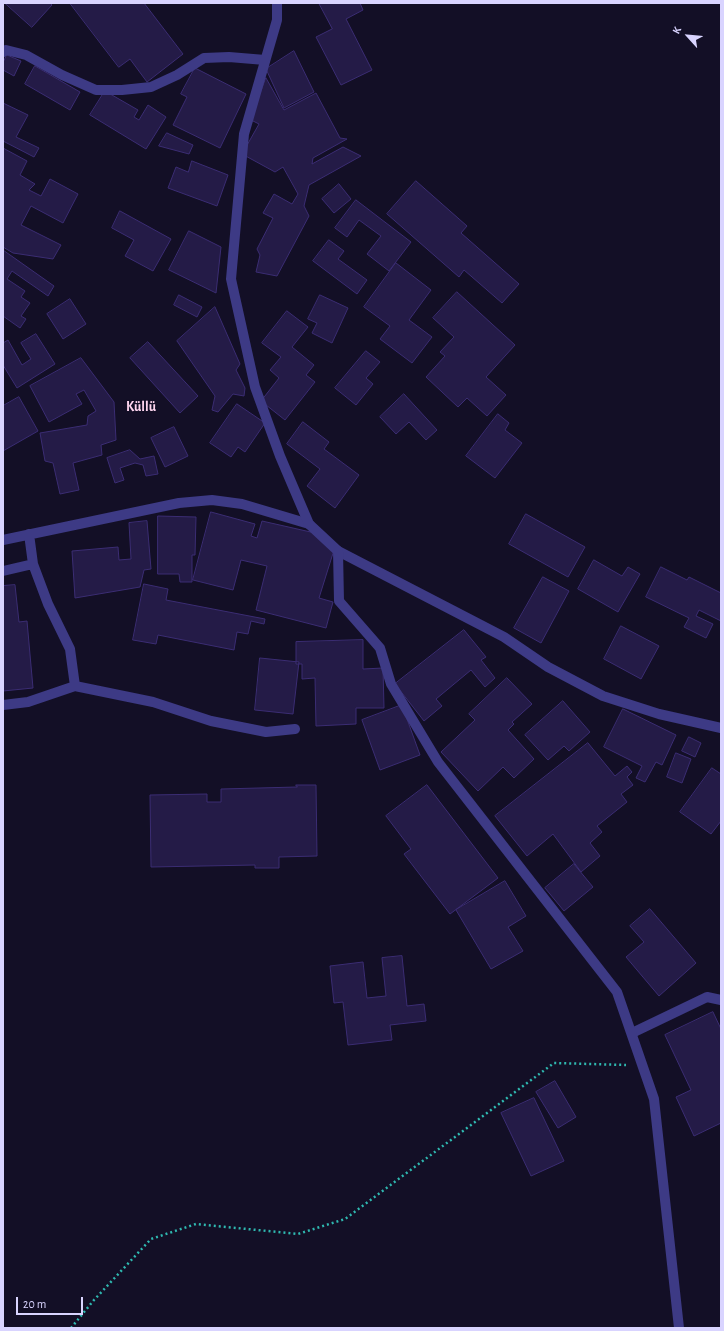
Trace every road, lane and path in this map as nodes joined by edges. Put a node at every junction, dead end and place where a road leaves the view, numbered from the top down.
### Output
1 (277, 3) edge
2 (3, 52) edge
3 (266, 60) junction
4 (309, 524) junction
5 (29, 534) junction
6 (3, 540) edge
7 (338, 551) junction
8 (34, 564) junction
9 (3, 571) edge
10 (75, 686) junction
11 (3, 705) edge
12 (721, 728) edge
13 (295, 729) dead end
14 (721, 1000) edge
15 (632, 1033) junction
16 (643, 1065) junction
17 (71, 1328) edge
18 (679, 1328) edge

1 - 3 street
2 - 3 street
3 - 4 street
4 - 5 street
4 - 7 street
5 - 6 street
5 - 8 street
7 - 12 street
7 - 15 street
8 - 9 street
8 - 10 street
10 - 11 street
10 - 13 street
14 - 15 street
15 - 16 street
16 - 17 path
16 - 18 street

